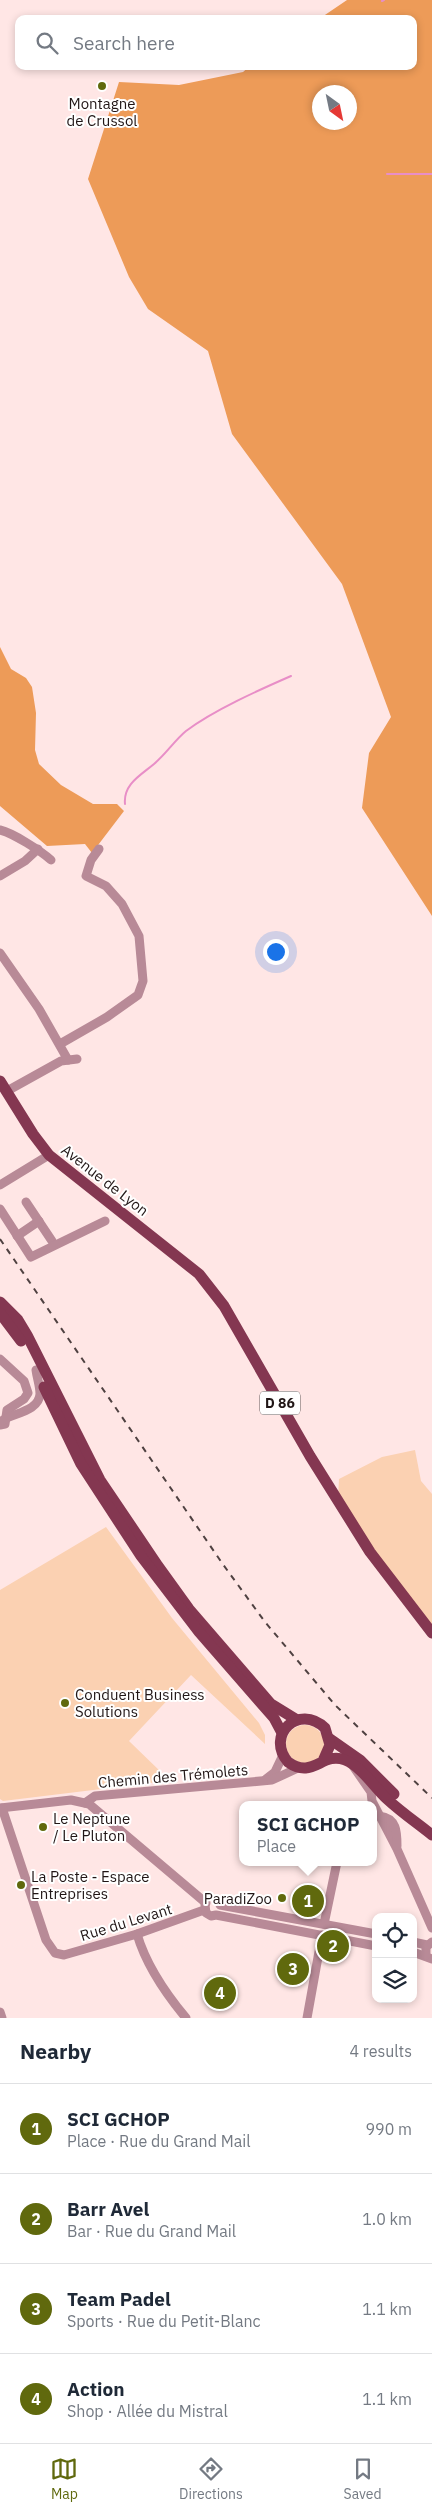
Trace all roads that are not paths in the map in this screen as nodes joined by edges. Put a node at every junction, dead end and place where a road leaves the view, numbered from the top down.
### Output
1 (0, 830) edge
2 (38, 849) junction
3 (100, 849) dead end
4 (51, 860) dead end
5 (0, 876) edge
6 (0, 953) edge
7 (60, 1044) junction
8 (0, 1081) edge
9 (6, 1091) junction
10 (49, 1155) junction
11 (0, 1185) edge
12 (26, 1202) dead end
13 (0, 1209) edge
14 (105, 1221) dead end
15 (39, 1222) junction
16 (17, 1236) junction
17 (52, 1241) dead end
18 (0, 1302) edge
19 (0, 1312) edge
20 (0, 1359) edge
21 (36, 1370) junction
22 (2, 1422) edge
23 (432, 1633) edge
24 (297, 1720) junction
25 (282, 1733) junction
26 (330, 1739) junction
27 (282, 1755) junction
28 (323, 1761) junction
29 (352, 1763) junction
30 (298, 1768) junction
31 (261, 1781) junction
32 (374, 1801) edge
33 (85, 1803) junction
34 (1, 1808) edge
35 (377, 1810) edge
36 (432, 1825) edge
37 (432, 1835) edge
38 (335, 1866) edge
39 (220, 1905) junction
40 (205, 1906) junction
41 (216, 1915) junction
42 (324, 1924) junction
43 (432, 1928) edge
44 (372, 1933) edge
45 (138, 1934) junction
46 (322, 1935) junction
47 (429, 1943) edge
48 (372, 1945) edge
49 (417, 1953) edge
50 (429, 1957) edge
51 (0, 2012) edge
52 (2, 2018) edge
53 (186, 2018) edge
54 (307, 2018) edge

1 - 2 street
2 - 4 street
2 - 5 street
3 - 7 street
6 - 7 street
7 - 9 street
8 - 9 main road, Avenue de Lyon / D 86
9 - 10 main road, Avenue de Lyon / D 86
10 - 11 street
10 - 23 main road, Avenue de Lyon / D 86
12 - 15 street
13 - 16 street
14 - 16 street
15 - 16 street
15 - 17 street
18 - 24 main road
19 - 21 main road
20 - 22 street
21 - 22 street
21 - 25 main road
24 - 25 main road
24 - 26 main road
25 - 27 main road
26 - 28 main road
26 - 36 main road
27 - 30 main road
27 - 31 street, Chemin des Trémolets
28 - 29 main road
28 - 30 main road
29 - 32 street
29 - 37 main road
30 - 31 street, Chemin des Trémolets
31 - 33 street, Chemin des Trémolets
33 - 34 street, Chemin des Trémolets
33 - 40 street
34 - 45 street, Rue du Levant
35 - 43 street
38 - 42 street
39 - 40 street
39 - 41 street
39 - 42 street
40 - 41 street
40 - 45 street, Rue du Levant
41 - 46 street
42 - 44 street
42 - 46 street
43 - 47 street
45 - 53 street
46 - 48 street
46 - 54 street
47 - 50 street
49 - 50 street
51 - 52 street

